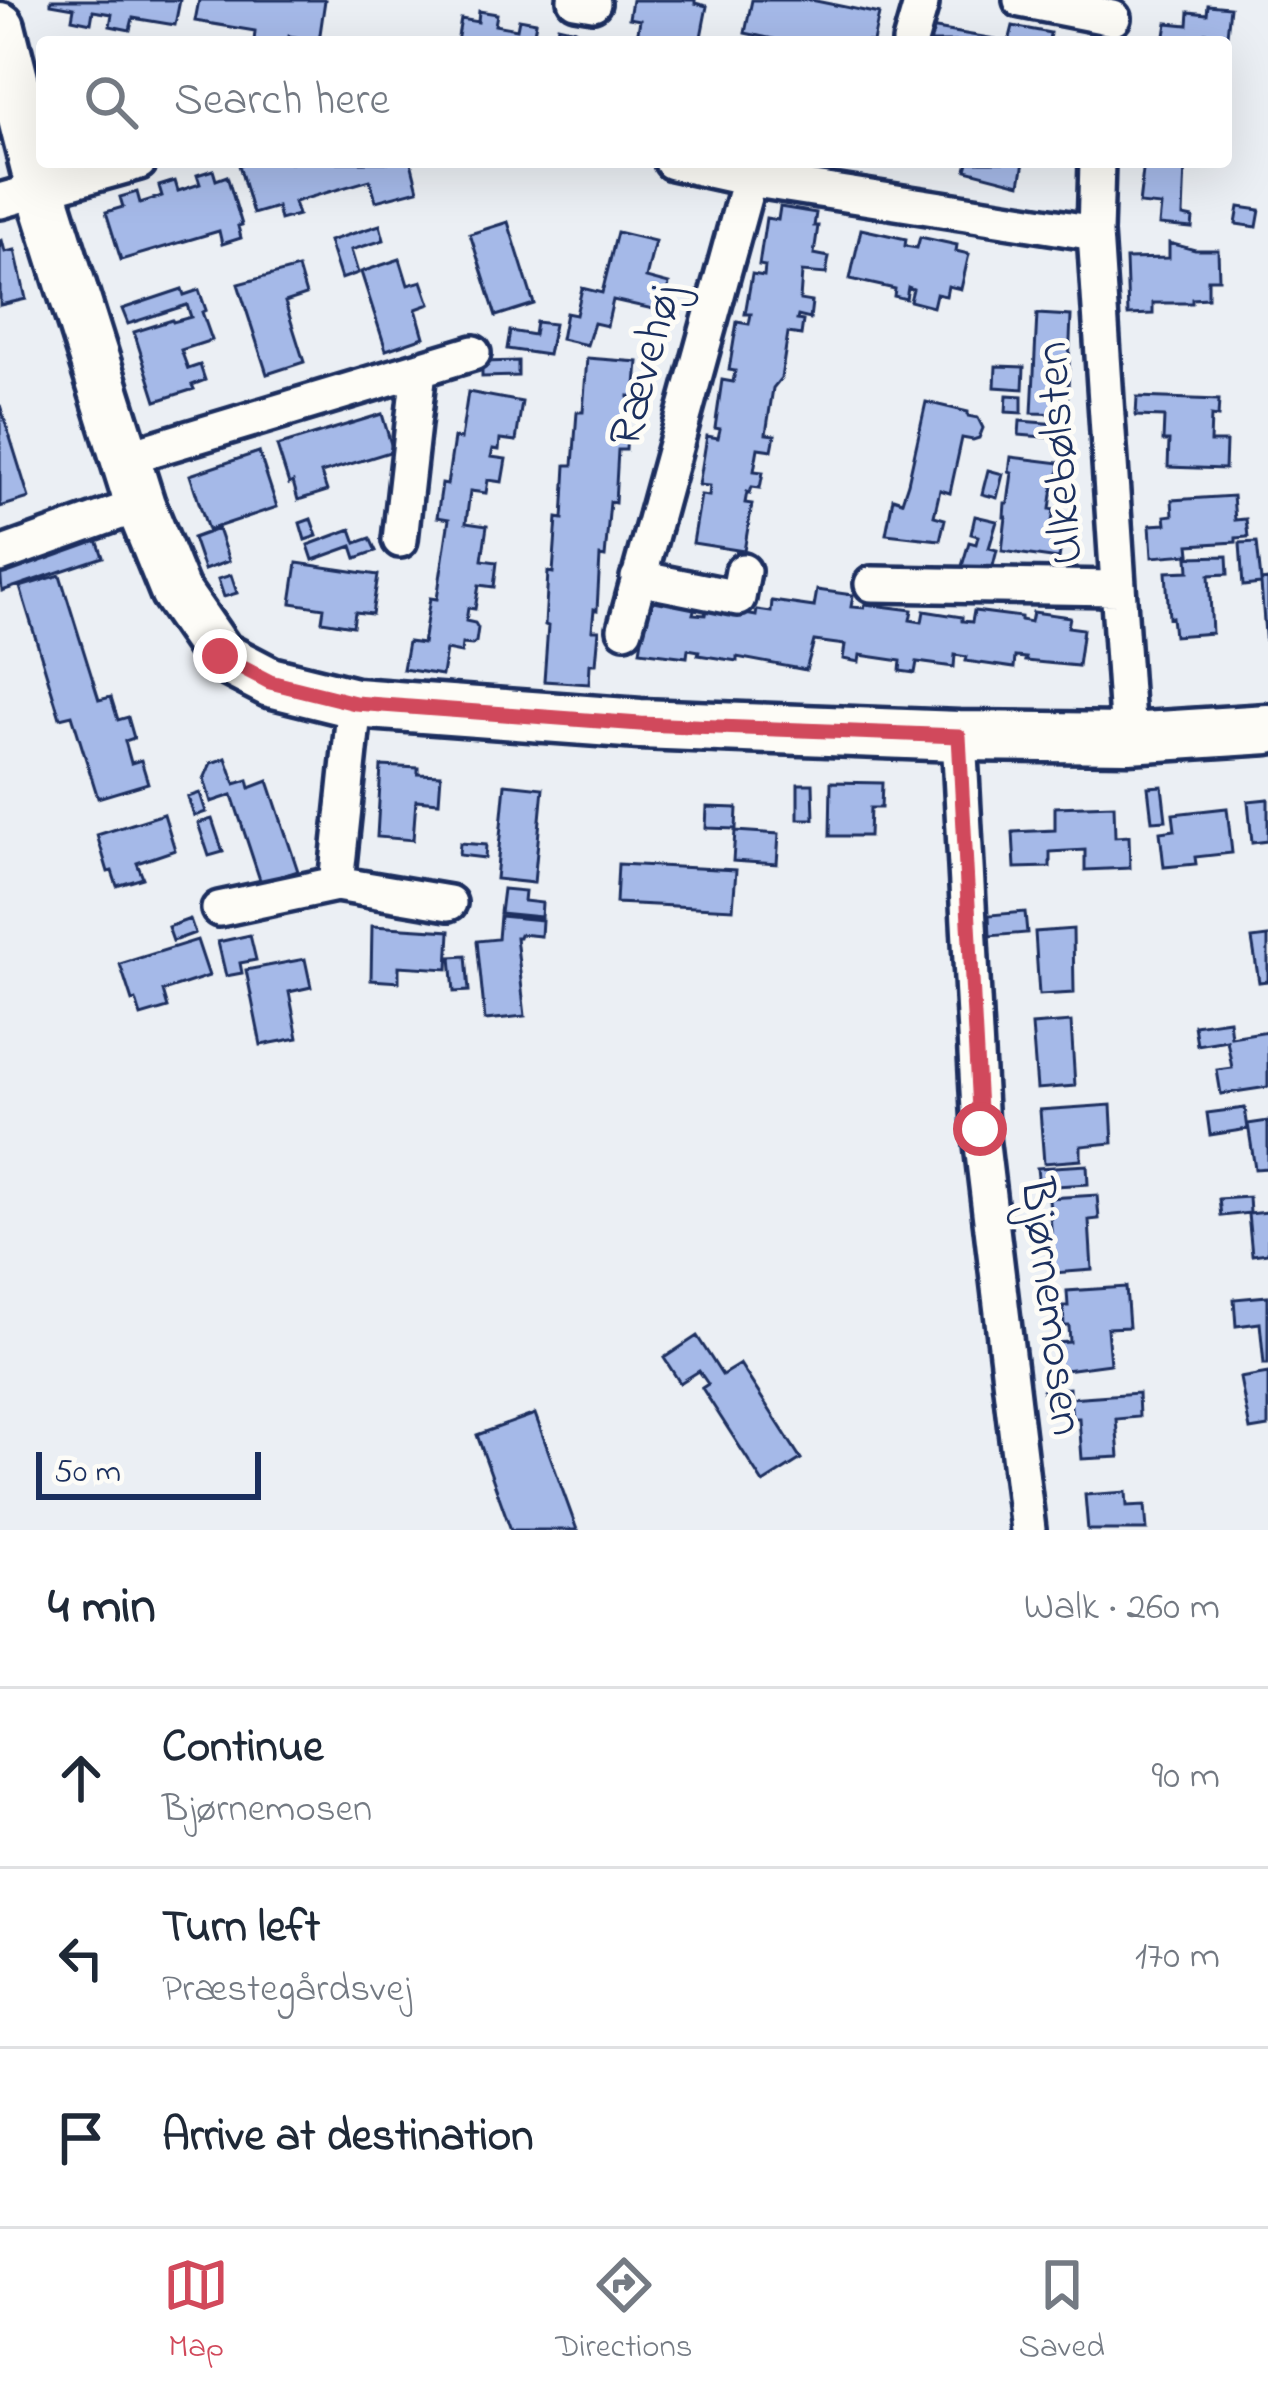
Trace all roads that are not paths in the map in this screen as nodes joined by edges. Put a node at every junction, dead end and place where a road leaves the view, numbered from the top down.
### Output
1 (1021, 0) edge
2 (921, 1) edge
3 (1114, 20) edge
4 (1, 35) edge
5 (912, 36) edge
6 (118, 168) edge
7 (699, 168) edge
8 (1097, 168) edge
9 (749, 179) junction
10 (21, 196) edge
11 (1095, 233) junction
12 (473, 352) dead end
13 (419, 370) junction
14 (127, 458) junction
15 (140, 505) junction
16 (400, 540) dead end
17 (0, 555) edge
18 (743, 571) dead end
19 (638, 578) junction
20 (872, 584) dead end
21 (1118, 588) junction
22 (626, 629) dead end
23 (355, 703) junction
24 (1268, 729) edge
25 (959, 736) junction
26 (1127, 738) junction
27 (336, 884) junction
28 (449, 903) dead end
29 (219, 910) dead end
30 (1028, 1530) edge

1 - 3 street
2 - 5 street
4 - 10 street
6 - 10 street
7 - 9 street
8 - 11 street, Ulkebølsten
9 - 11 street
9 - 19 street, Rævehøj
10 - 14 street
11 - 21 street, Ulkebølsten
12 - 13 street
13 - 14 street
13 - 16 street
14 - 15 street
15 - 17 street
15 - 23 street
18 - 19 street
19 - 22 street, Rævehøj
20 - 21 street
21 - 26 street, Ulkebølsten
23 - 25 street
23 - 27 street
24 - 26 street
25 - 26 street
25 - 30 street, Bjørnemosen
27 - 28 street
27 - 29 street

